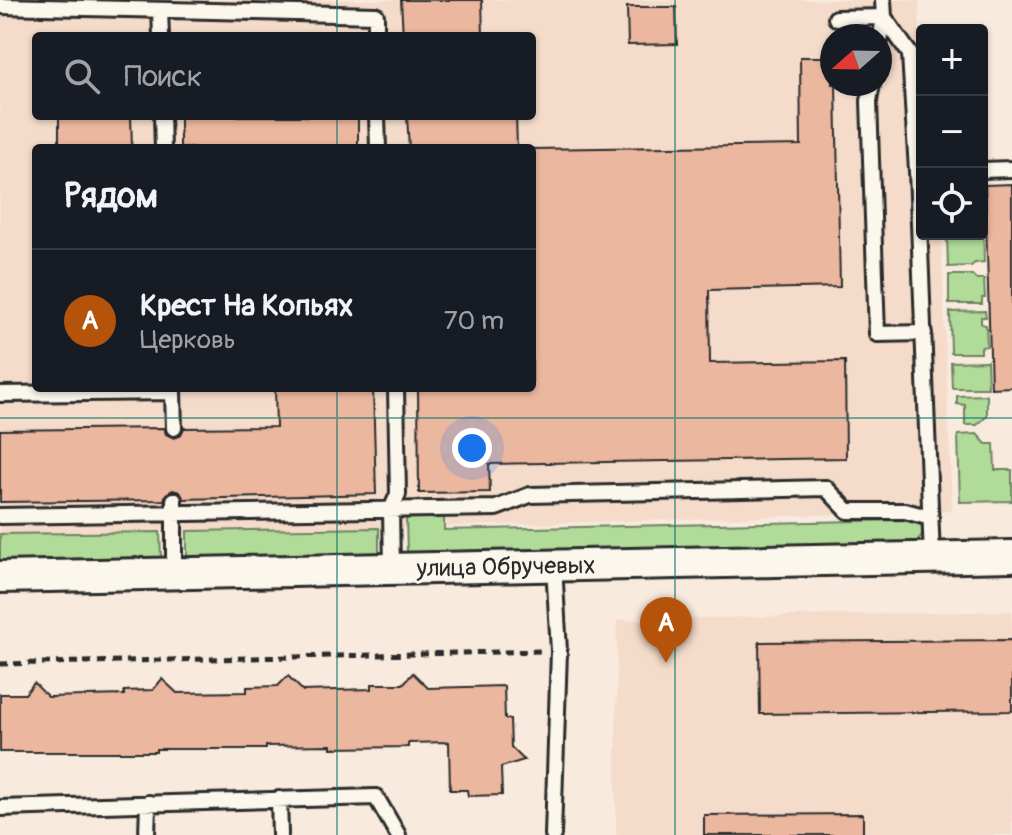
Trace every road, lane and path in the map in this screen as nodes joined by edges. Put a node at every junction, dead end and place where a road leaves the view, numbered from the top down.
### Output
1 (883, 0) edge
2 (0, 6) edge
3 (377, 7) edge
4 (160, 10) junction
5 (884, 17) junction
6 (836, 18) dead end
7 (883, 24) edge
8 (161, 32) edge
9 (376, 32) edge
10 (916, 77) edge
11 (870, 96) edge
12 (918, 96) edge
13 (162, 120) edge
14 (377, 120) edge
15 (163, 144) edge
16 (378, 144) edge
17 (920, 168) edge
18 (1012, 169) edge
19 (988, 170) edge
20 (922, 240) edge
21 (924, 333) junction
22 (88, 392) edge
23 (175, 392) edge
24 (396, 392) edge
25 (0, 394) edge
26 (174, 428) dead end
27 (174, 506) junction
28 (391, 510) junction
29 (0, 516) edge
30 (931, 518) junction
31 (1012, 556) edge
32 (932, 558) junction
33 (554, 566) junction
34 (392, 569) junction
35 (174, 574) junction
36 (0, 577) edge
37 (559, 651) junction
38 (0, 664) edge
39 (279, 799) junction
40 (148, 803) junction
41 (0, 808) edge
42 (147, 835) edge
43 (280, 835) edge
44 (398, 835) edge
45 (553, 835) edge

1 - 5 lane
2 - 4 lane
3 - 4 lane
3 - 9 lane
4 - 8 lane
5 - 6 lane
5 - 7 lane
5 - 10 lane
11 - 21 lane
12 - 17 lane
13 - 15 lane
14 - 16 lane
18 - 19 lane
20 - 21 lane
21 - 30 lane
22 - 25 lane
23 - 26 lane
24 - 28 lane
27 - 28 lane
27 - 29 lane
27 - 35 lane
28 - 30 lane
28 - 34 lane
30 - 32 lane
31 - 32 street, улица Обручевых
32 - 33 street, улица Обручевых
33 - 34 street, улица Обручевых
33 - 37 lane
34 - 35 street, улица Обручевых
35 - 36 street, улица Обручевых
37 - 38 path
37 - 45 lane
39 - 40 lane
39 - 43 lane
39 - 44 lane
40 - 41 lane
40 - 42 lane

